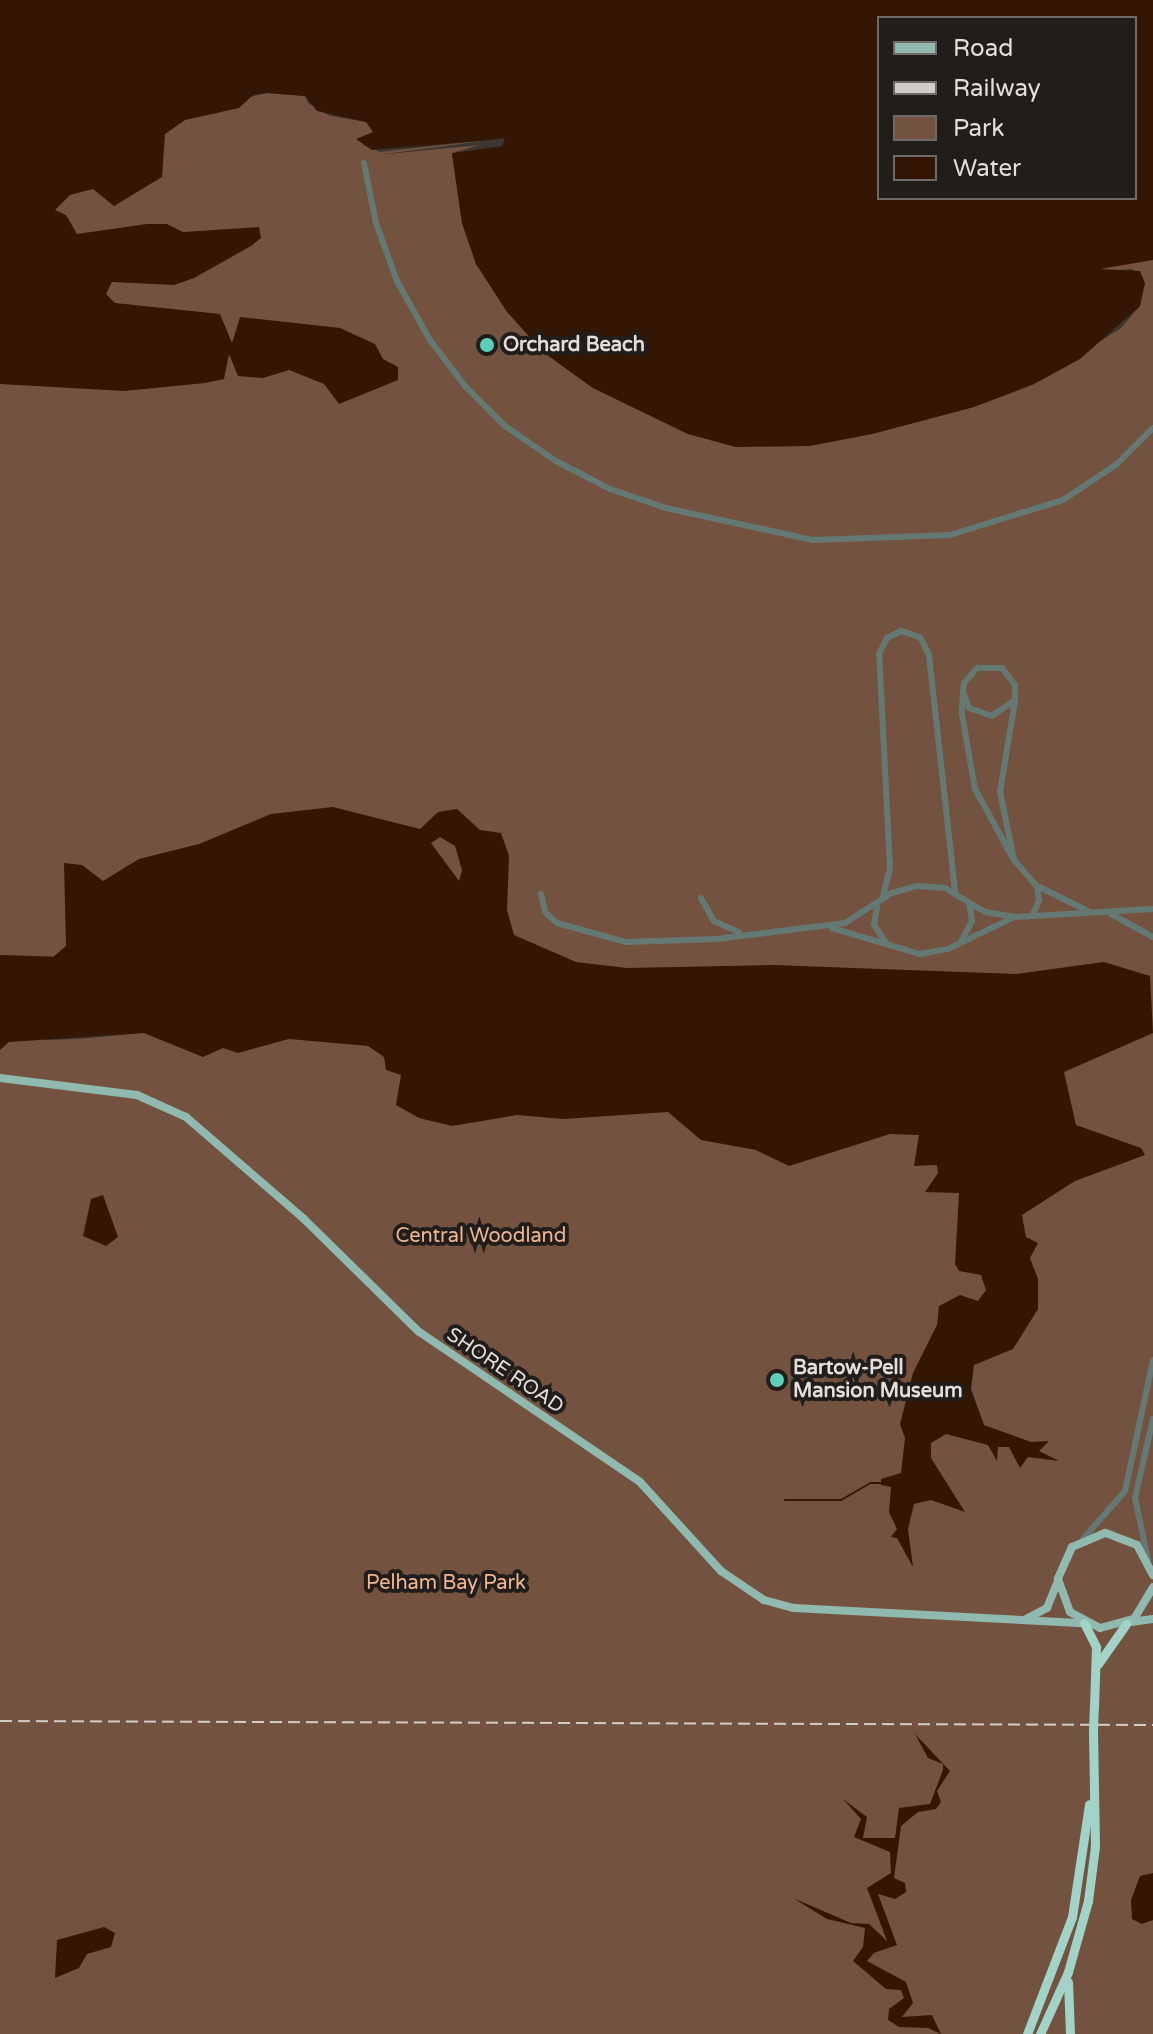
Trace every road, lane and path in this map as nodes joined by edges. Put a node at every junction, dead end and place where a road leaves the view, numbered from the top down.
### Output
1 (364, 163) dead end
2 (1153, 428) edge
3 (963, 692) junction
4 (1015, 700) junction
5 (1014, 860) junction
6 (1037, 886) junction
7 (955, 892) junction
8 (541, 894) dead end
9 (701, 898) dead end
10 (880, 902) junction
11 (969, 903) junction
12 (1153, 909) edge
13 (1132, 911) junction
14 (1093, 913) junction
15 (1108, 913) junction
16 (1032, 916) junction
17 (1016, 917) junction
18 (1137, 925) junction
19 (824, 927) junction
20 (743, 933) junction
21 (1151, 933) edge
22 (959, 944) junction
23 (895, 950) junction
24 (0, 1078) edge
25 (1153, 1360) edge
26 (1153, 1419) edge
27 (1083, 1539) junction
28 (1150, 1563) edge
29 (1059, 1575) junction
30 (1153, 1575) edge
31 (1153, 1587) edge
32 (1153, 1619) edge
33 (1019, 1621) junction
34 (1084, 1623) junction
35 (1128, 1623) junction
36 (1095, 1675) junction
37 (1092, 1773) junction
38 (1073, 1957) junction
39 (1027, 2034) edge
40 (1040, 2034) edge
41 (1070, 2034) edge

1 - 2 street
3 - 4 street
3 - 4 street
3 - 5 street
4 - 5 street
5 - 6 street
6 - 14 street
6 - 16 street
7 - 10 street
7 - 10 street
7 - 11 street
8 - 20 street
9 - 20 street
10 - 19 street
10 - 23 street
11 - 17 street
11 - 22 street
12 - 13 street
13 - 15 street
13 - 18 street
14 - 15 street
14 - 16 street
15 - 18 street
16 - 17 street
17 - 22 street
18 - 21 street
19 - 20 street
19 - 23 street
22 - 23 street
24 - 33 main road, SHORE ROAD
25 - 27 street
26 - 28 street
27 - 28 main road
27 - 29 main road
28 - 30 main road
29 - 33 main road
29 - 34 main road
31 - 35 main road
32 - 35 main road
33 - 34 main road, SHORE ROAD
34 - 35 main road, SHORE ROAD
34 - 36 highway
35 - 36 highway
36 - 37 highway, bridge
37 - 38 highway
37 - 39 highway
38 - 40 highway
38 - 41 highway

